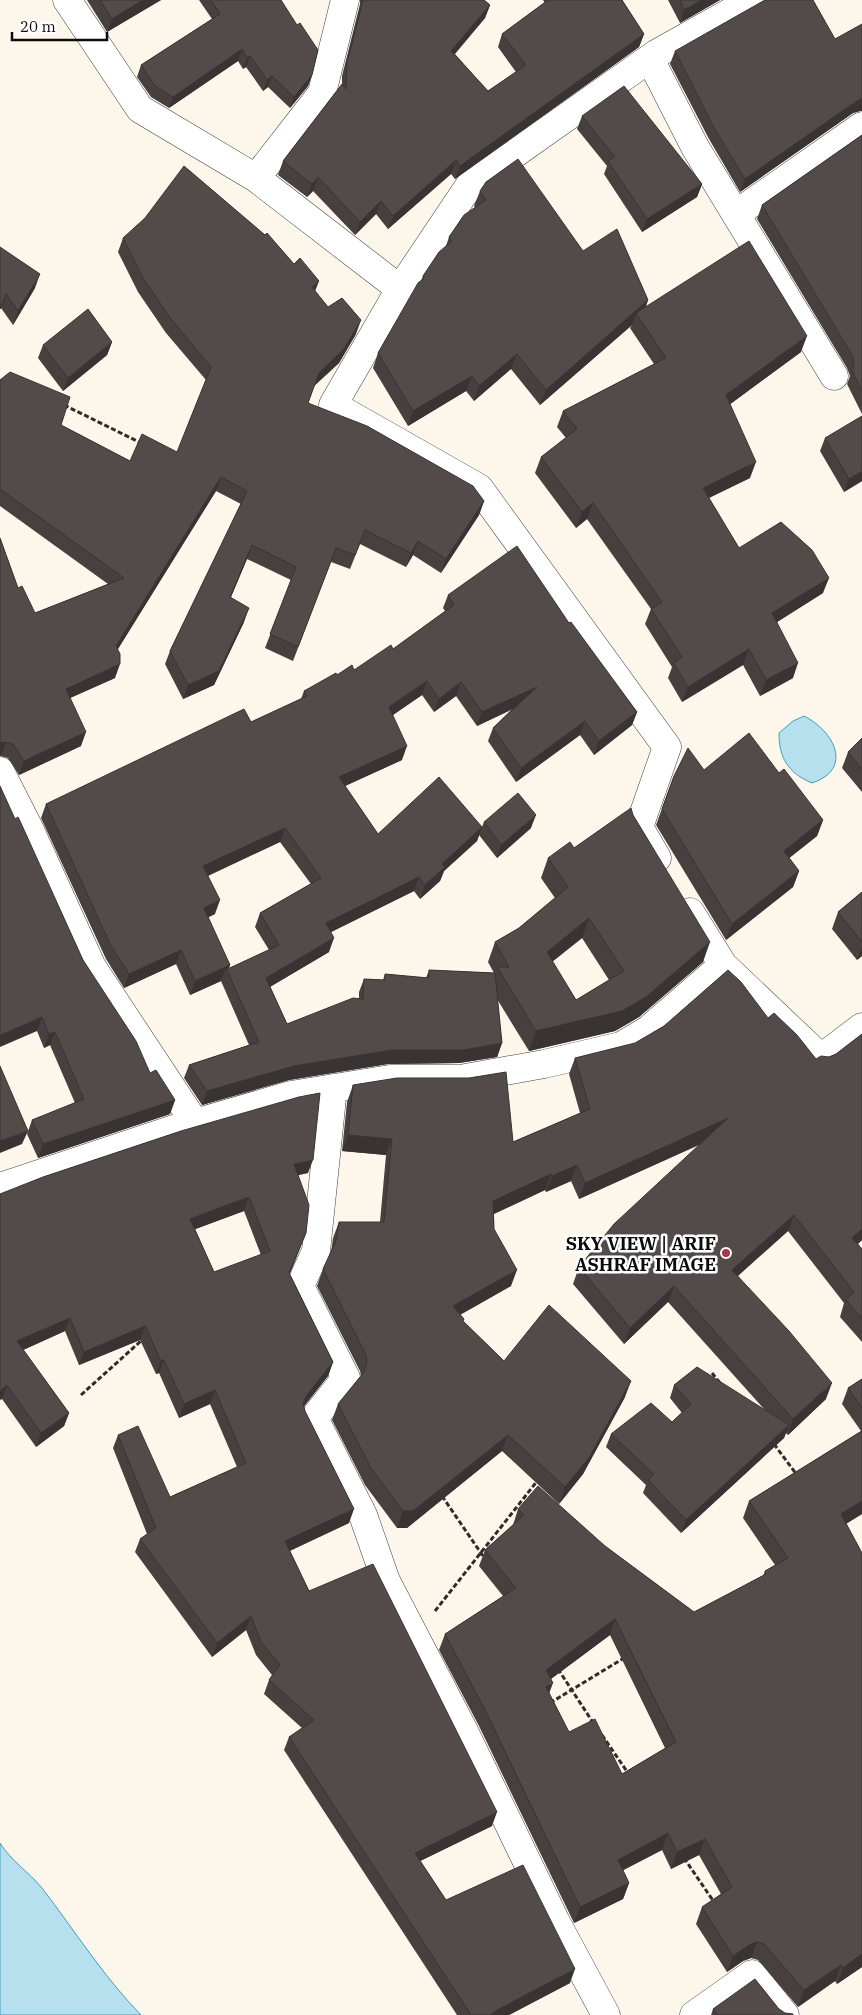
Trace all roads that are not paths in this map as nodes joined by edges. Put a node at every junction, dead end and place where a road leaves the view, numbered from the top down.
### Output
1 (67, 0) edge
2 (344, 0) edge
3 (752, 0) edge
4 (650, 59) junction
5 (862, 126) edge
6 (256, 178) junction
7 (736, 214) junction
8 (400, 289) junction
9 (834, 376) dead end
10 (0, 771) edge
11 (723, 965) junction
12 (862, 1027) edge
13 (333, 1088) junction
14 (195, 1123) junction
15 (0, 1187) edge
16 (606, 2015) edge
17 (694, 2015) edge
18 (785, 2015) edge

1 - 6 street
2 - 6 street
3 - 4 street
4 - 7 street
4 - 8 street
5 - 7 street
6 - 8 street
7 - 9 street
8 - 11 street
10 - 14 street
11 - 12 street
11 - 13 street
13 - 14 street
13 - 16 street
14 - 15 street
17 - 18 street

